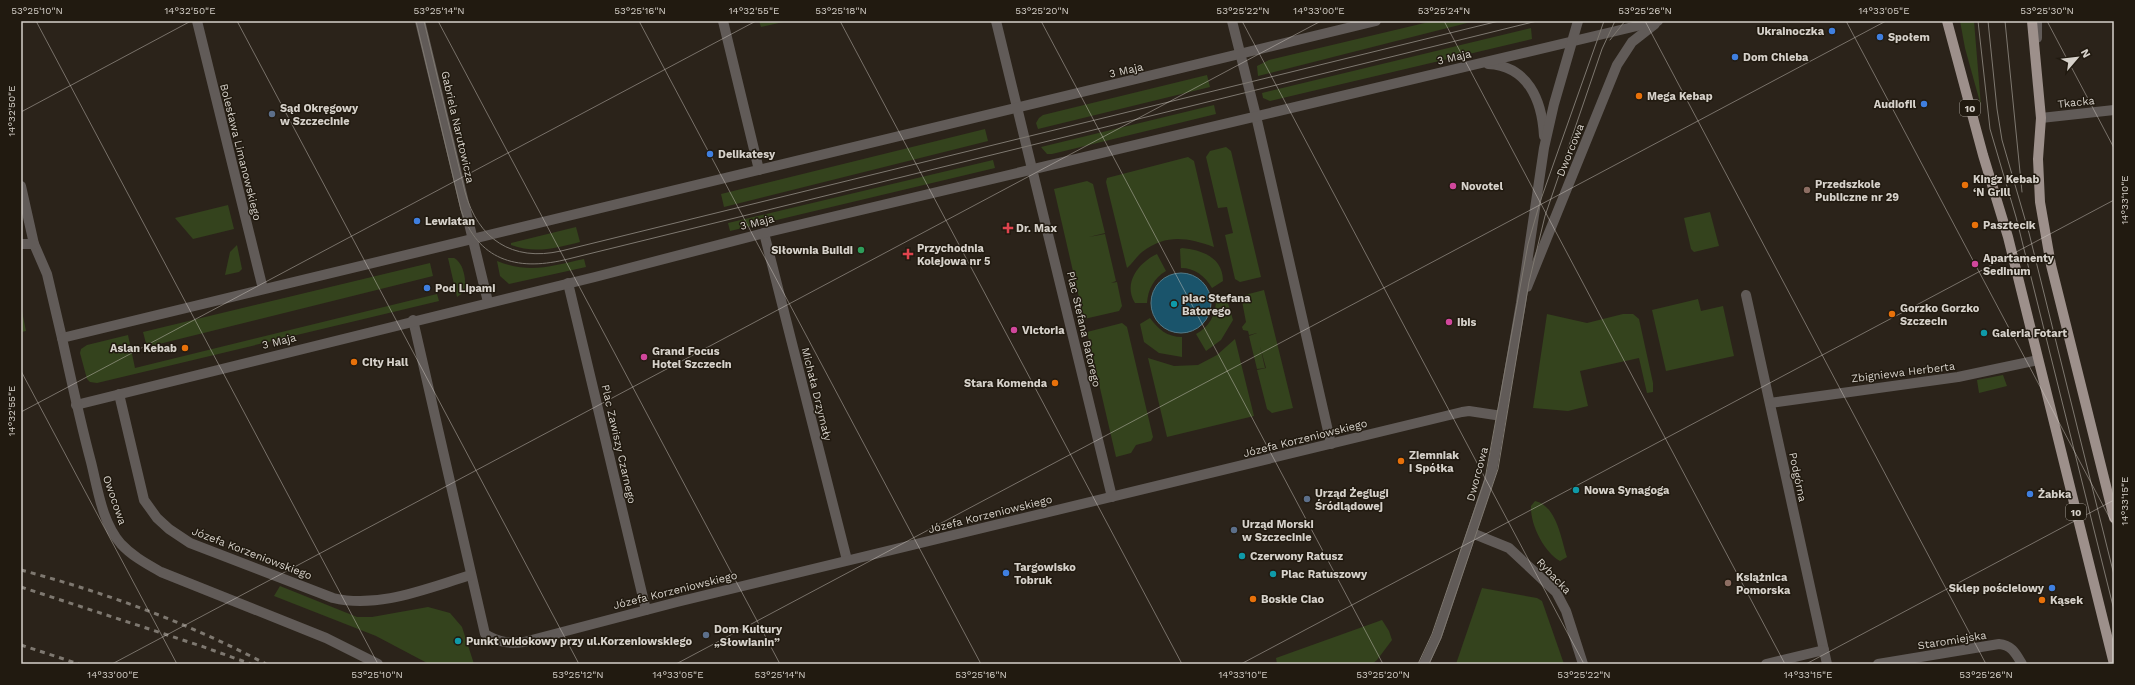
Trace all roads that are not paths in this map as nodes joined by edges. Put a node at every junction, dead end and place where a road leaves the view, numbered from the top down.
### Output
1 (197, 21) edge
2 (420, 21) edge
3 (723, 21) edge
4 (996, 21) edge
5 (1232, 21) edge
6 (1376, 21) edge
7 (1578, 21) edge
8 (1658, 21) edge
9 (1662, 21) edge
10 (1947, 21) edge
11 (2032, 21) edge
12 (2037, 21) edge
13 (1571, 41) junction
14 (1240, 54) junction
15 (2036, 60) junction
16 (1476, 64) junction
17 (1018, 108) junction
18 (2114, 110) edge
19 (1256, 116) junction
20 (2041, 118) junction
21 (1544, 148) junction
22 (1033, 168) junction
23 (759, 170) junction
24 (21, 186) edge
25 (764, 233) junction
26 (473, 239) junction
27 (21, 244) edge
28 (34, 244) junction
29 (568, 283) junction
30 (263, 289) junction
31 (1746, 296) dead end
32 (488, 302) junction
33 (1521, 303) junction
34 (413, 320) junction
35 (62, 338) junction
36 (2038, 360) junction
37 (119, 394) junction
38 (1770, 403) junction
39 (76, 405) junction
40 (1502, 416) junction
41 (1331, 444) junction
42 (1112, 497) junction
43 (2114, 518) edge
44 (1472, 533) junction
45 (847, 560) junction
46 (471, 575) junction
47 (646, 610) junction
48 (1824, 650) junction
49 (378, 664) edge
50 (1424, 664) edge
51 (1584, 664) edge
52 (1766, 664) edge
53 (1827, 664) edge
54 (1878, 664) edge
55 (2022, 664) edge
56 (2114, 664) edge

1 - 30 street, Bolesława Limanowskiego
2 - 26 street, Gabriela Narutowicza
3 - 23 street
4 - 17 street
5 - 14 street
6 - 14 street, 3 Maja
7 - 13 street, Dworcowa
8 - 13 street, 3 Maja
9 - 33 street, Dworcowa
10 - 36 main road, 10
11 - 15 main road
12 - 15 street
13 - 16 street, 3 Maja
13 - 21 street, Dworcowa
14 - 17 street, 3 Maja
14 - 19 street
15 - 20 main road
16 - 19 street, 3 Maja
16 - 21 street
17 - 22 street
17 - 23 street, 3 Maja
18 - 20 street, Tkacka
19 - 22 street, 3 Maja
19 - 41 street
20 - 43 main road
21 - 33 street, Dworcowa
22 - 25 street, 3 Maja
22 - 42 street, Plac Stefana Batorego
23 - 26 street, 3 Maja
24 - 28 street, Owocowa
25 - 29 street, 3 Maja
25 - 45 street, Michała Drzymały
26 - 30 street, 3 Maja
26 - 32 street
27 - 28 street
28 - 35 street, Owocowa
29 - 32 street, 3 Maja
29 - 47 street, Plac Zawiszy Czarnego
30 - 35 street, 3 Maja
31 - 38 street, Podgórna
32 - 34 street, 3 Maja
33 - 40 street, Dworcowa
34 - 37 street, 3 Maja
34 - 46 street
35 - 39 street, Owocowa
36 - 38 street, Zbigniewa Herberta
36 - 56 main road, 10
37 - 39 street, 3 Maja
37 - 46 street, Józefa Korzeniowskiego
38 - 48 street, Podgórna
39 - 49 street, Owocowa
40 - 41 street, Józefa Korzeniowskiego
40 - 44 street, Dworcowa
41 - 42 street, Józefa Korzeniowskiego
42 - 45 street, Józefa Korzeniowskiego
44 - 50 street, Dworcowa
44 - 51 street, Rybacka
45 - 47 street, Józefa Korzeniowskiego
46 - 47 street, Józefa Korzeniowskiego
48 - 52 street
48 - 53 street, Podgórna
54 - 55 street, Staromiejska

